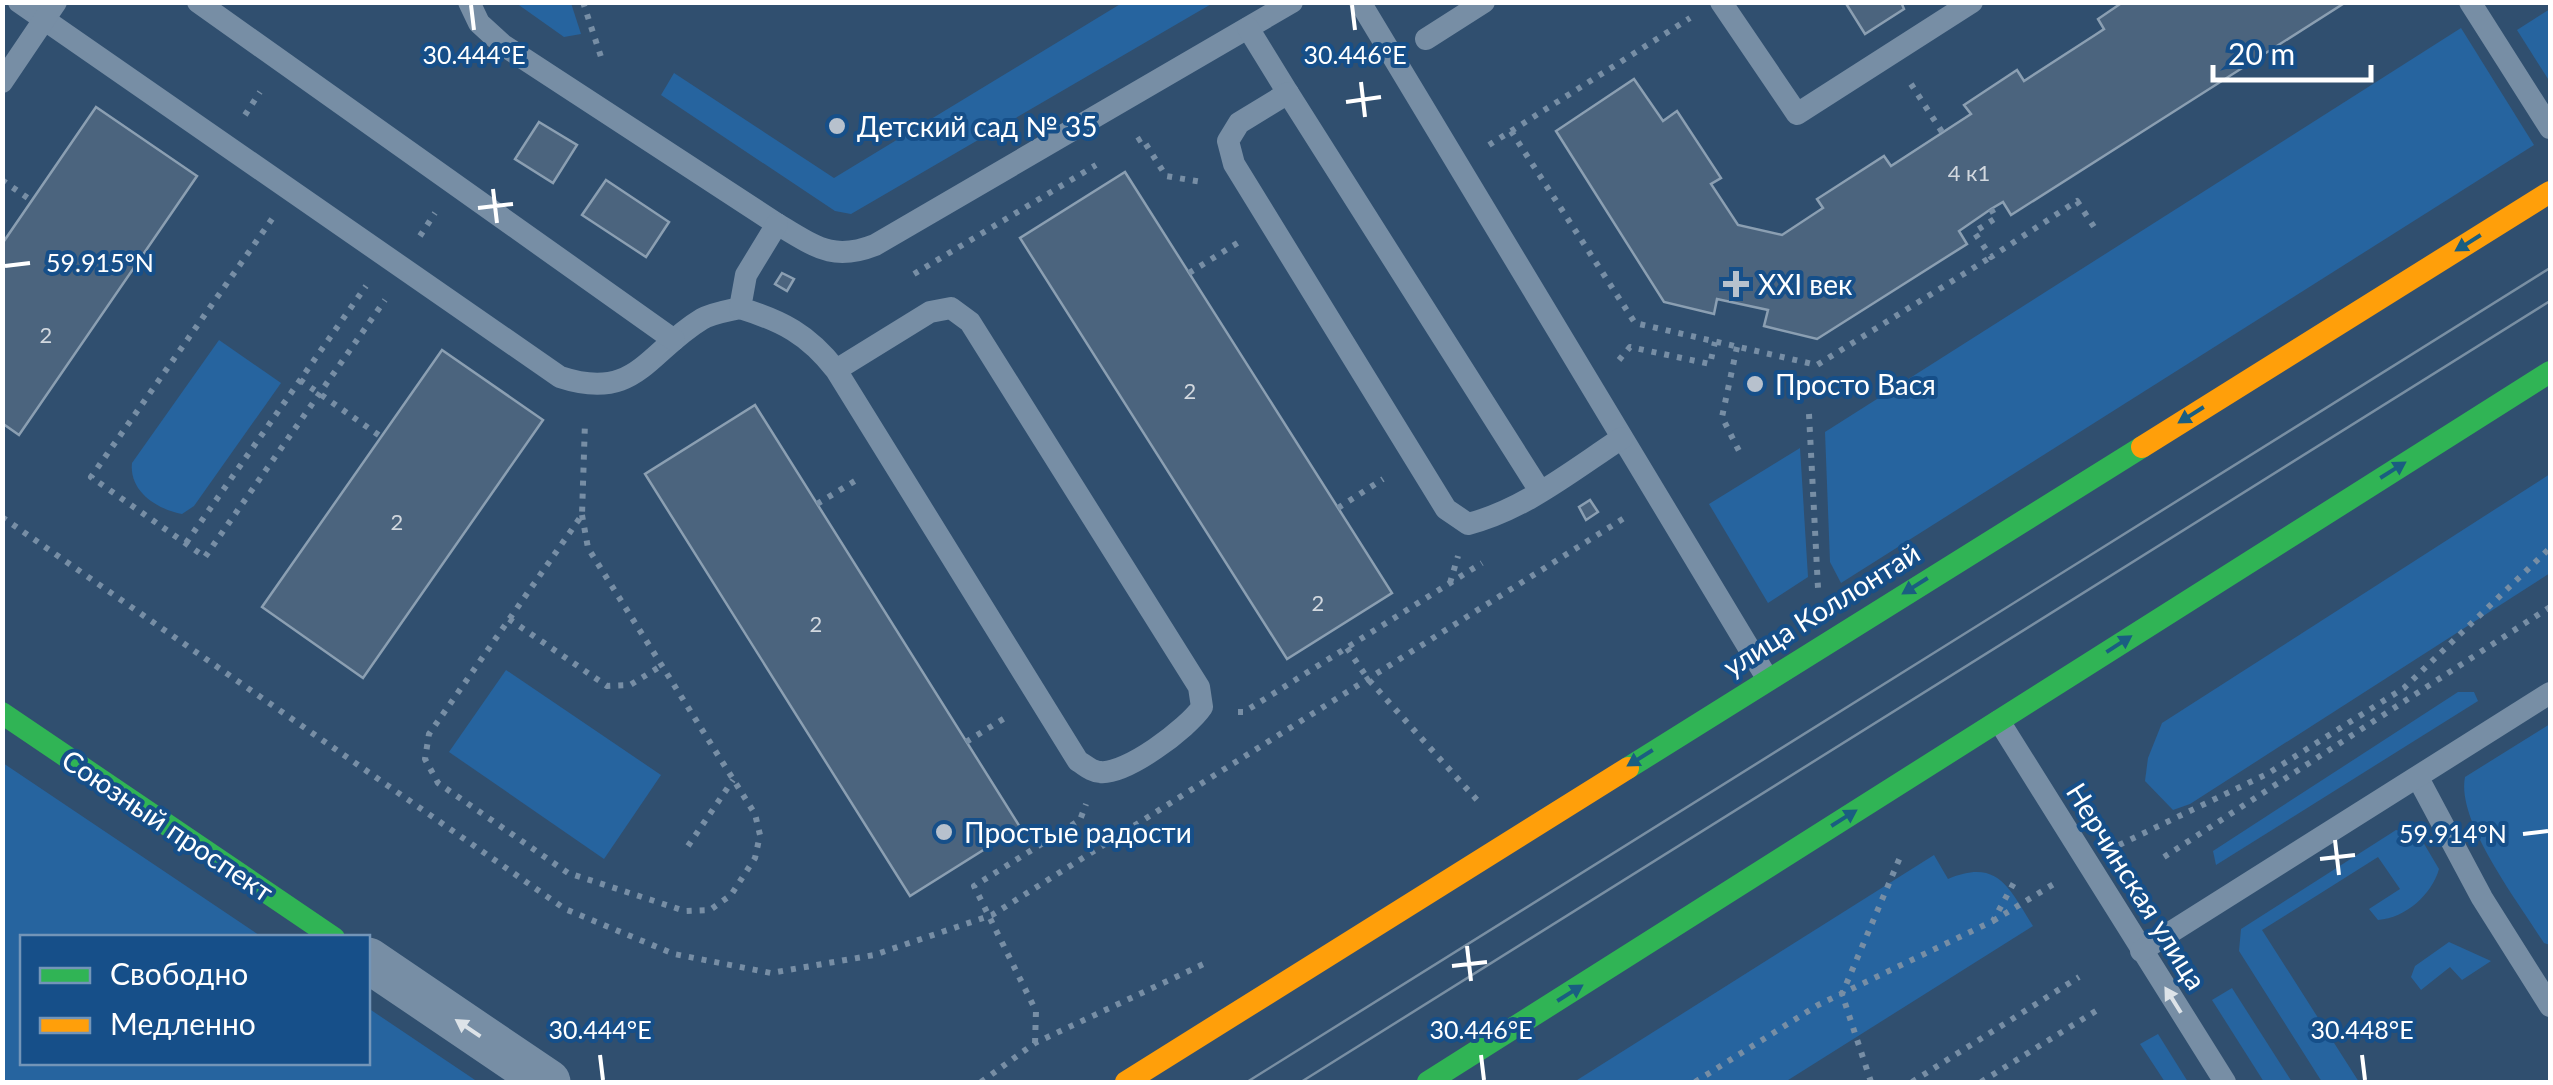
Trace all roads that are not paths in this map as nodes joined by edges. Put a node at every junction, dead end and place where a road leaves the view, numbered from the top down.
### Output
1 (19, 2) edge
2 (198, 2) edge
3 (469, 2) edge
4 (1292, 2) edge
5 (1360, 2) edge
6 (1484, 2) edge
7 (1721, 2) edge
8 (1972, 2) edge
9 (2470, 2) edge
10 (50, 11) edge
11 (1248, 28) junction
12 (1426, 39) dead end
13 (2, 82) edge
14 (1288, 93) junction
15 (2550, 128) edge
16 (2550, 192) edge
17 (777, 224) junction
18 (740, 308) junction
19 (674, 340) junction
20 (836, 370) junction
21 (2550, 372) edge
22 (1622, 438) junction
23 (1540, 491) junction
24 (1767, 678) junction
25 (2550, 693) edge
26 (2, 713) edge
27 (1999, 721) junction
28 (2418, 778) junction
29 (330, 935) edge
30 (2141, 950) junction
31 (370, 961) edge
32 (2550, 1006) edge
33 (548, 1082) edge
34 (1126, 1082) edge
35 (1428, 1082) edge
36 (2225, 1082) edge

1 - 10 lane
2 - 19 lane
3 - 17 lane
4 - 11 lane
5 - 22 lane
6 - 12 lane
7 - 8 lane
9 - 15 lane
10 - 13 lane
10 - 19 lane
11 - 14 lane
11 - 17 lane
14 - 23 lane
14 - 23 lane
16 -> 24 main road, улица Коллонтай
17 - 18 lane
18 - 19 lane
18 - 20 lane
20 - 20 lane
27 -> 21 main road
22 - 23 lane
22 - 24 lane
24 -> 34 main road, улица Коллонтай
25 - 28 lane
26 - 29 main road, Союзный проспект
27 - 30 lane, Нерчинская улица
35 -> 27 main road
28 - 30 lane
28 - 32 lane
36 -> 30 lane, Нерчинская улица
33 -> 31 street

